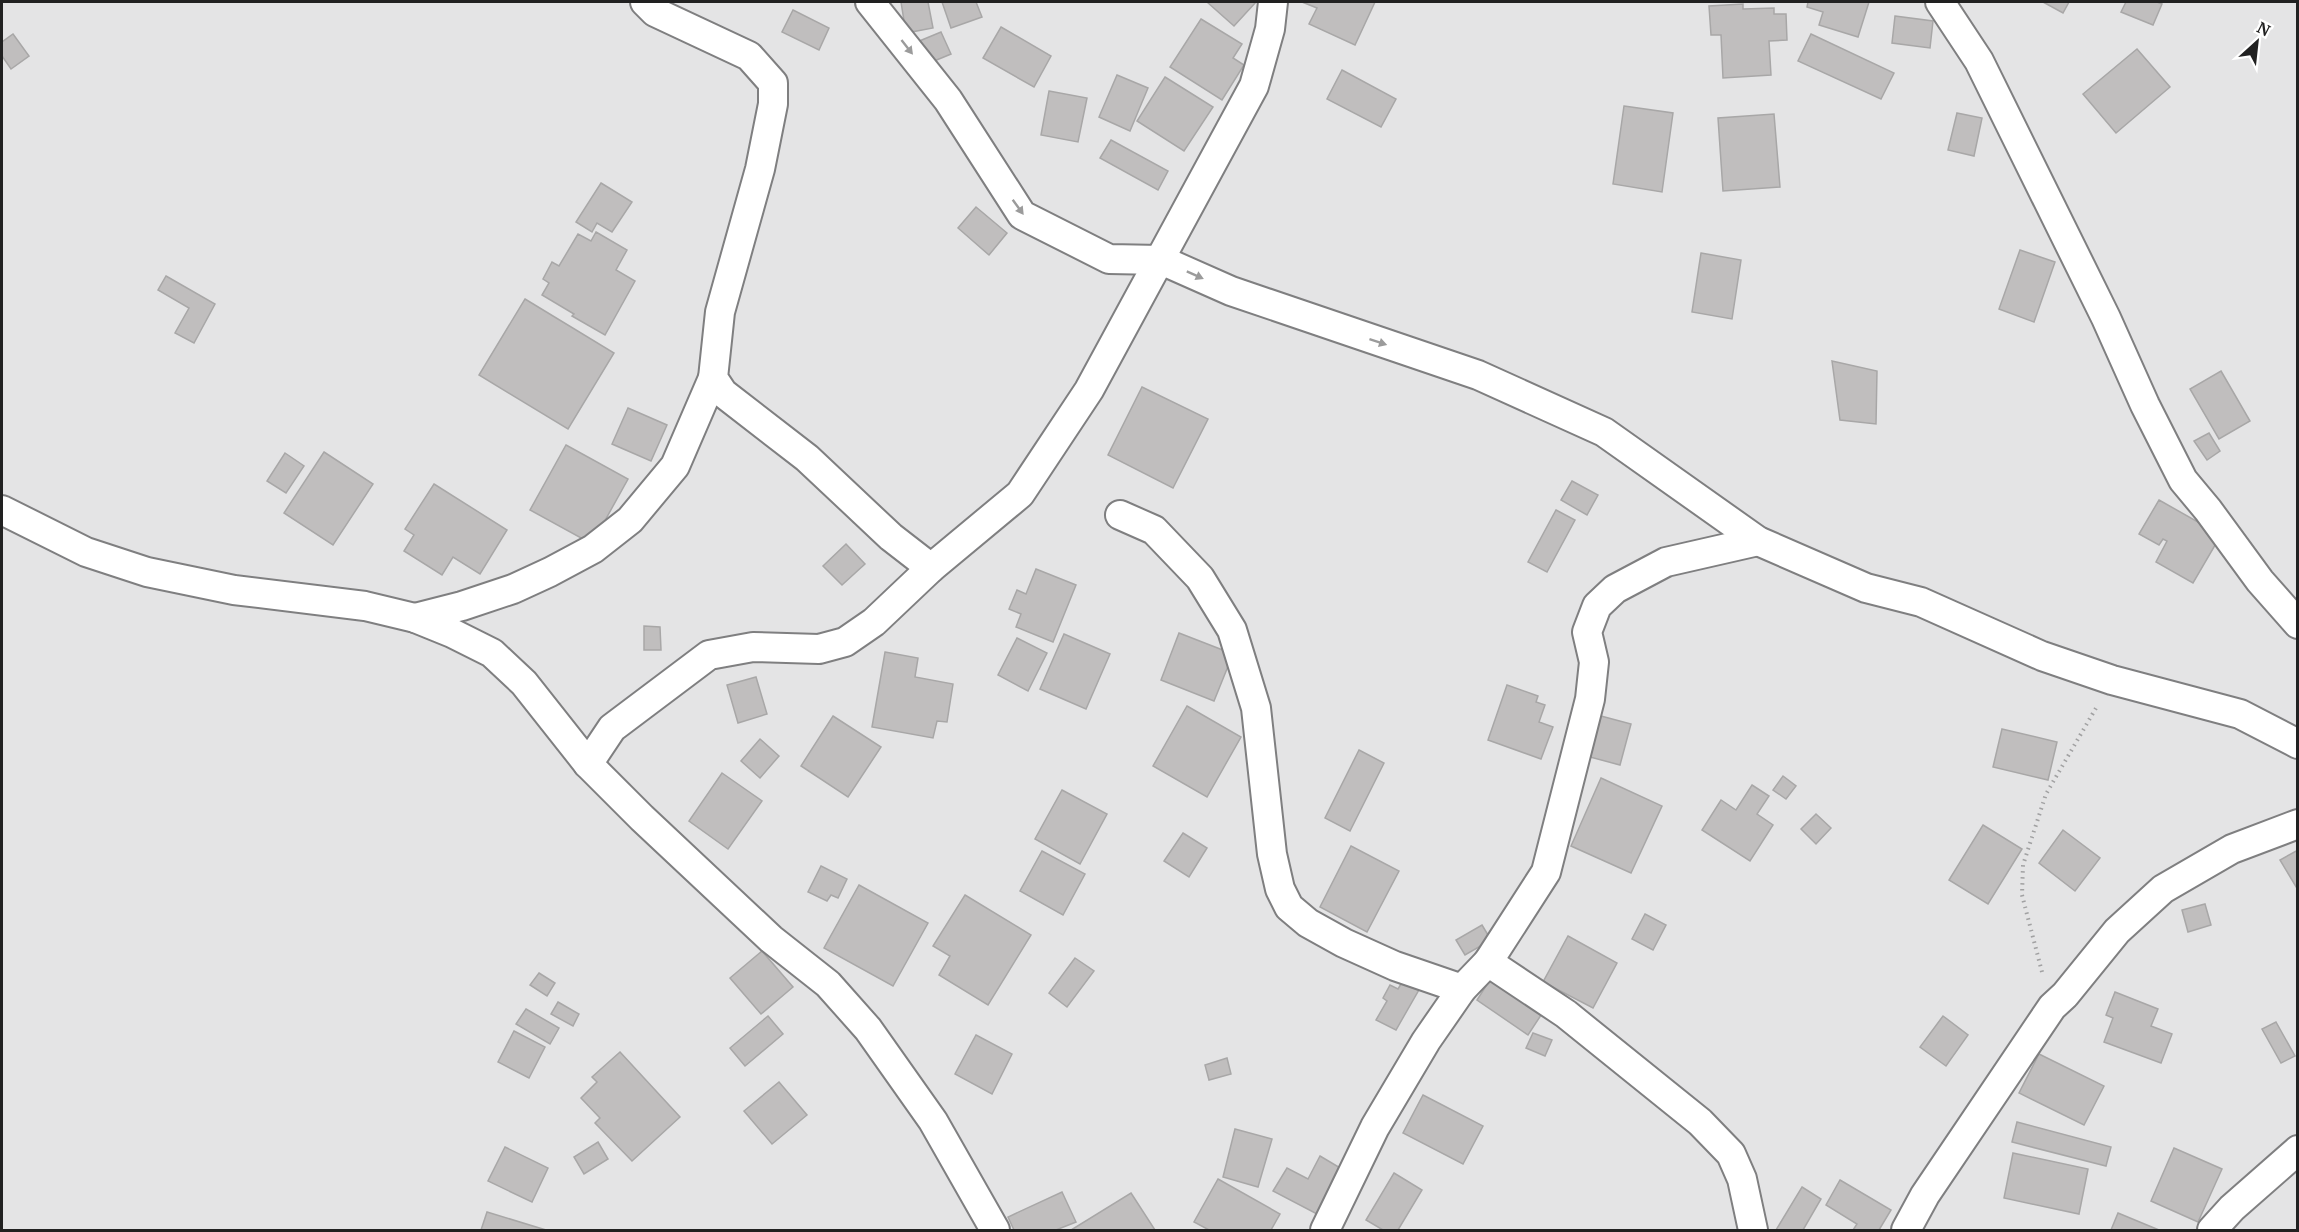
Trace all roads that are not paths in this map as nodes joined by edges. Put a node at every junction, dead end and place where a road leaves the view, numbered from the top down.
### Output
1 (645, 2) edge
2 (870, 2) edge
3 (1272, 2) edge
4 (1940, 2) edge
5 (1161, 260) junction
6 (713, 378) junction
7 (2, 510) edge
8 (1120, 515) dead end
9 (1758, 542) junction
10 (931, 568) junction
11 (415, 618) junction
12 (2298, 624) edge
13 (2298, 744) edge
14 (588, 764) junction
15 (2298, 824) edge
16 (1488, 962) junction
17 (1462, 989) junction
18 (2298, 1150) edge
19 (994, 1230) edge
20 (1325, 1230) edge
21 (1754, 1230) edge
22 (1906, 1230) edge
23 (2212, 1230) edge

1 - 6 street
2 -> 5 street
3 - 5 street
4 - 12 street
5 -> 9 street
5 - 10 street
6 - 10 street
6 - 11 street
7 - 11 street
8 - 17 street
9 - 13 street
9 - 16 street
10 - 14 street
11 - 14 street
14 - 19 street
15 - 22 street
16 - 17 street
16 - 21 street
17 - 20 street
18 - 23 street

